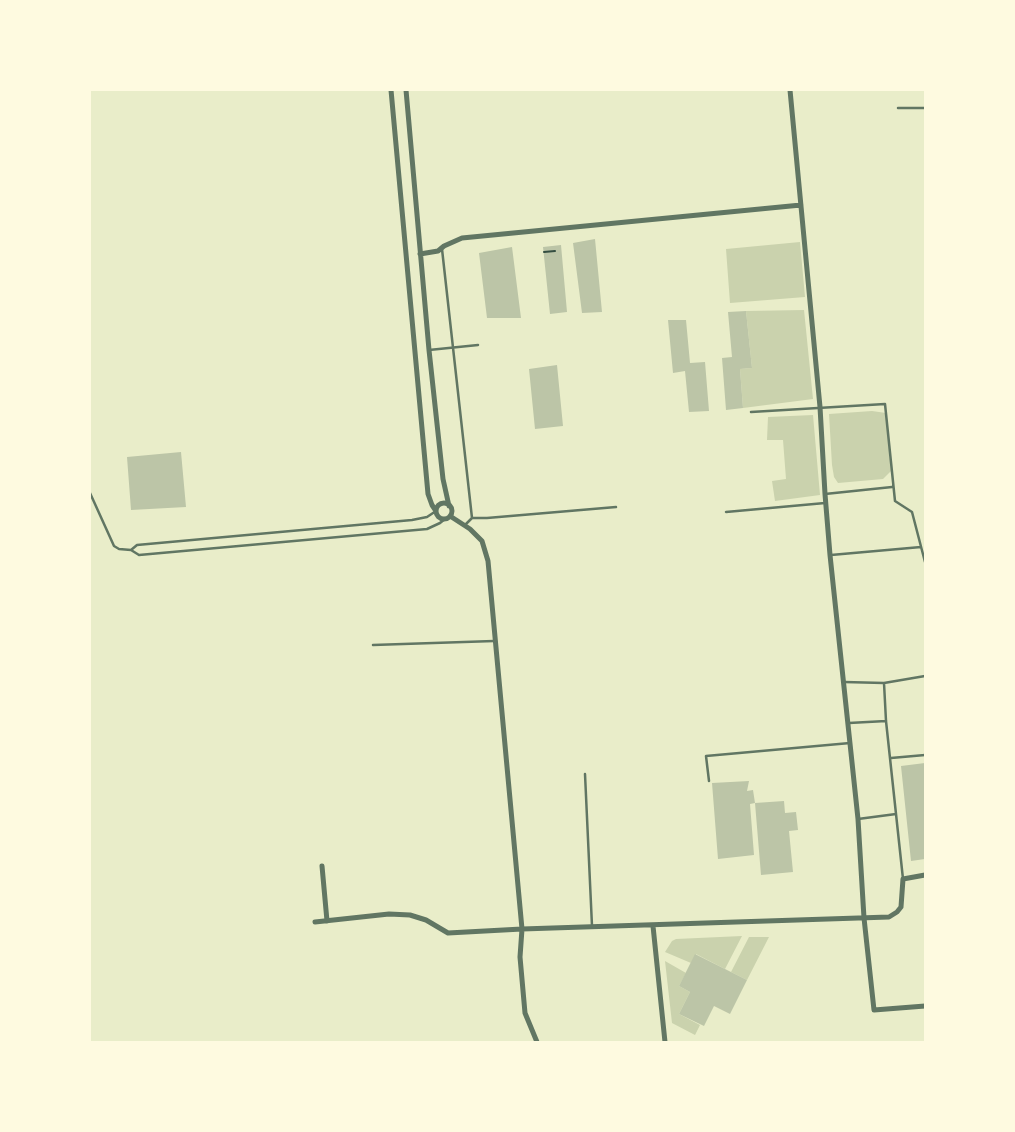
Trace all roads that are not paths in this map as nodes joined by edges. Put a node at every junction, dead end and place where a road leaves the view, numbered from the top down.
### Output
1 (391, 90) edge
2 (406, 90) edge
3 (790, 90) edge
4 (898, 108) dead end
5 (925, 108) edge
6 (801, 205) junction
7 (442, 247) junction
8 (420, 254) junction
9 (478, 344) dead end
10 (452, 348) junction
11 (429, 350) junction
12 (820, 407) junction
13 (751, 412) dead end
14 (892, 487) junction
15 (90, 493) edge
16 (825, 494) junction
17 (826, 502) junction
18 (449, 506) junction
19 (616, 507) dead end
20 (436, 511) junction
21 (726, 512) dead end
22 (450, 516) junction
23 (472, 518) junction
24 (445, 519) junction
25 (465, 525) junction
26 (922, 547) junction
27 (131, 550) junction
28 (830, 555) junction
29 (925, 562) edge
30 (496, 641) junction
31 (373, 645) dead end
32 (925, 676) edge
33 (844, 682) junction
34 (884, 682) junction
35 (886, 721) junction
36 (848, 723) junction
37 (850, 743) junction
38 (925, 755) edge
39 (891, 758) junction
40 (585, 774) dead end
41 (709, 781) dead end
42 (896, 814) junction
43 (858, 819) junction
44 (322, 866) dead end
45 (925, 875) edge
46 (903, 879) junction
47 (864, 918) junction
48 (327, 921) junction
49 (315, 922) dead end
50 (592, 926) junction
51 (653, 926) junction
52 (522, 929) junction
53 (925, 1006) edge
54 (537, 1042) edge
55 (665, 1042) edge

1 - 20 street
2 - 8 street
3 - 6 street
4 - 5 lane
6 - 7 street
6 - 12 street
7 - 8 street
7 - 10 lane
8 - 11 street
9 - 10 lane
10 - 11 lane
10 - 23 lane
11 - 18 street
12 - 13 lane
12 - 14 lane
12 - 16 street
14 - 16 lane
14 - 26 lane
15 - 27 lane
16 - 17 street
17 - 21 lane
17 - 28 street
18 - 20 street
18 - 22 street
19 - 23 lane
20 - 24 street
20 - 27 lane
22 - 24 street
22 - 25 street
23 - 25 lane
24 - 27 lane
25 - 30 street
26 - 28 lane
26 - 29 lane
28 - 33 street
30 - 31 lane
30 - 52 street
32 - 34 lane
33 - 34 lane
33 - 36 street
34 - 35 lane
35 - 36 lane
35 - 39 lane
36 - 37 street
37 - 41 lane
37 - 43 street
38 - 39 lane
39 - 42 lane
40 - 50 lane
42 - 43 lane
42 - 46 lane
43 - 47 street
44 - 48 street
45 - 46 street
46 - 47 street
47 - 51 street
47 - 53 street
48 - 49 street
48 - 52 street
50 - 51 street
50 - 52 street
51 - 55 street
52 - 54 street

